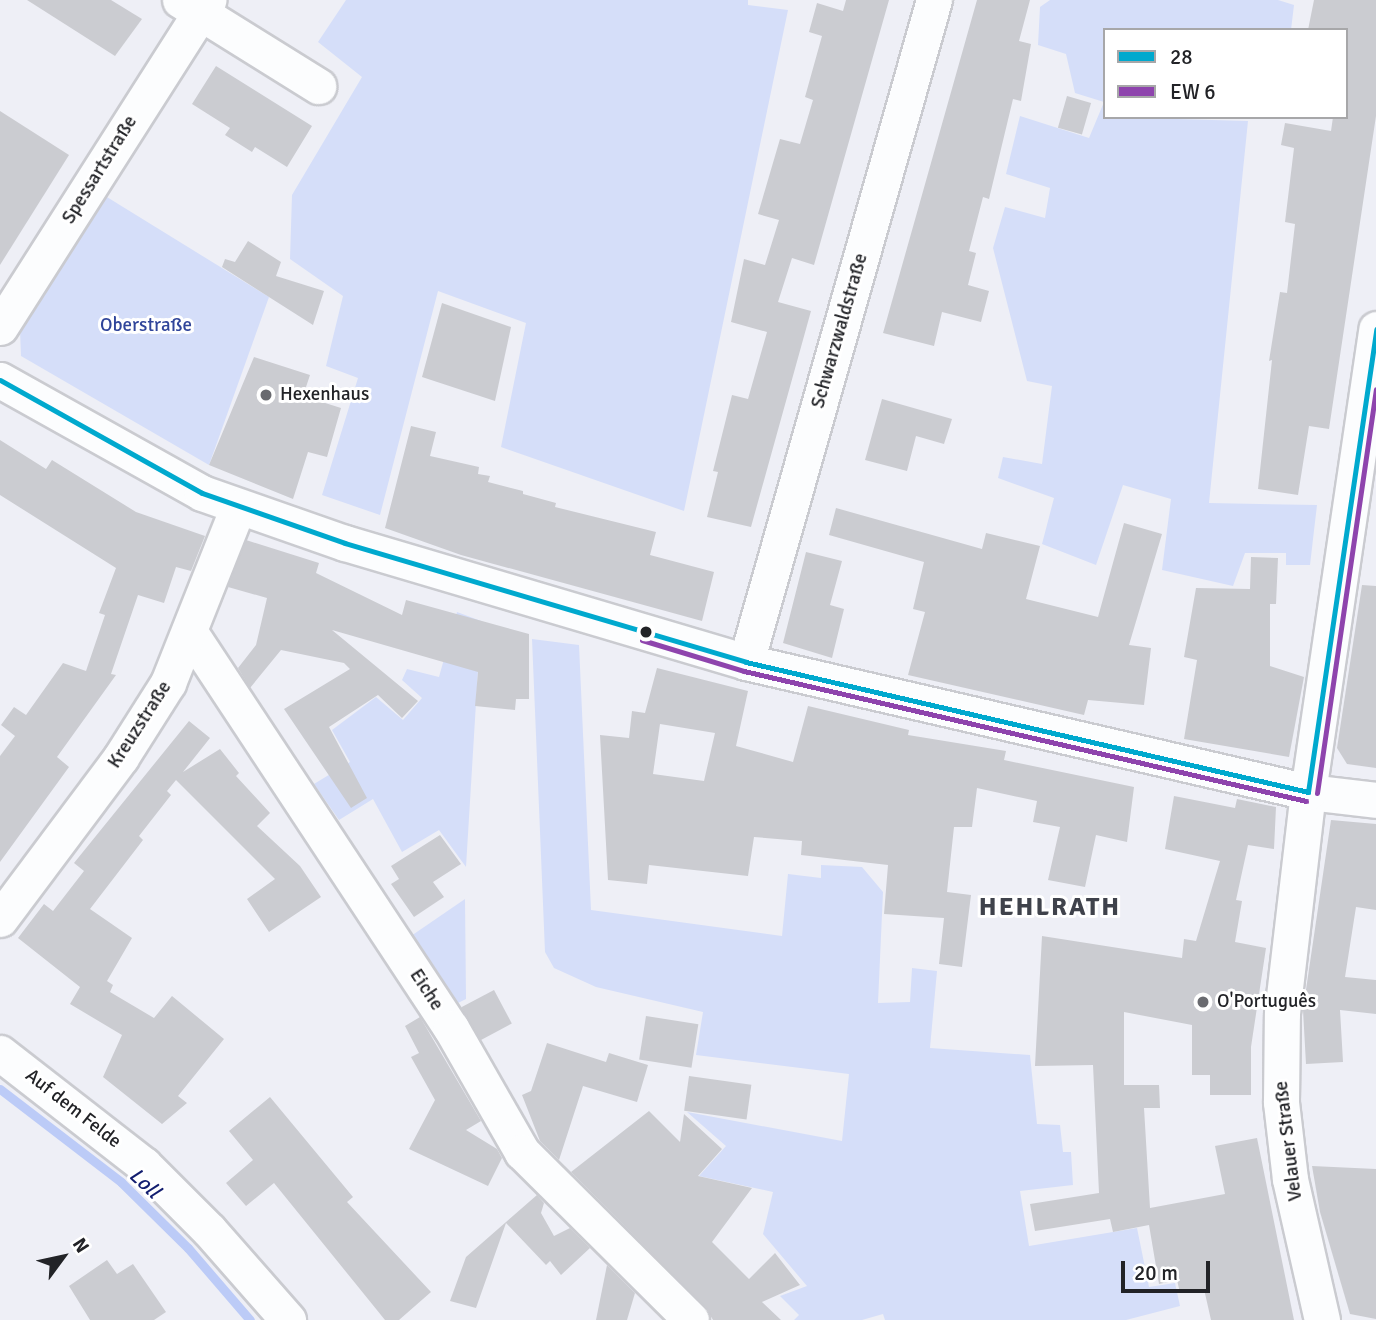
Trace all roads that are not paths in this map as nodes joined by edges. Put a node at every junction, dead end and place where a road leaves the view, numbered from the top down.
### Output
1 (934, 0) edge
2 (196, 4) edge
3 (318, 86) dead end
4 (0, 327) edge
5 (1376, 329) edge
6 (0, 380) edge
7 (238, 507) junction
8 (191, 634) junction
9 (746, 662) junction
10 (1308, 792) junction
11 (1376, 800) edge
12 (0, 919) edge
13 (0, 1053) edge
14 (288, 1320) edge
15 (691, 1320) edge
16 (1322, 1320) edge

1 - 9 street, Schwarzwaldstraße
2 - 3 street, Spessartstraße
2 - 4 street, Spessartstraße
5 - 10 street, Velauer Straße
6 - 7 street
7 - 8 street, Kreuzstraße
7 - 9 street
8 - 12 street, Kreuzstraße
8 - 15 street, Eiche
9 - 10 street
10 - 11 street
10 - 16 street, Velauer Straße
13 - 14 street, Auf dem Felde

